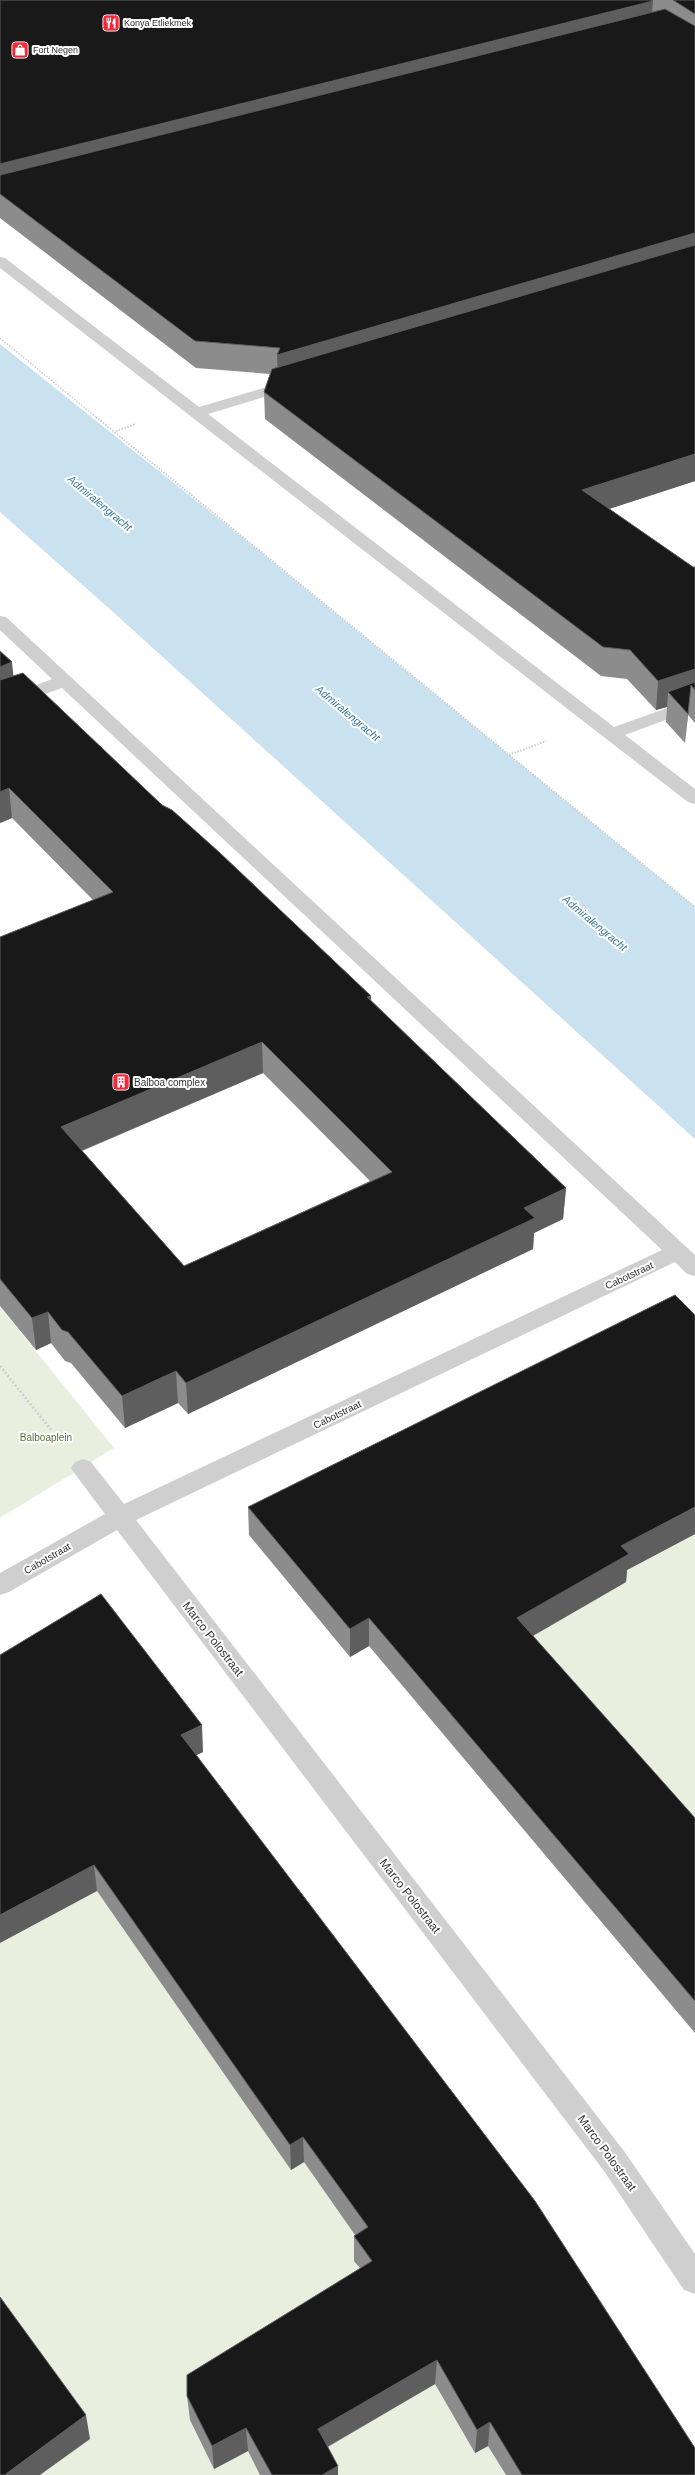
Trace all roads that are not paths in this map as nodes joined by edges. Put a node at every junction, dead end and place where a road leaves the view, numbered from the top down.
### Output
1 (0, 261) edge
2 (305, 380) edge
3 (198, 412) junction
4 (0, 621) edge
5 (64, 682) junction
6 (695, 702) edge
7 (0, 705) edge
8 (611, 734) junction
9 (695, 798) edge
10 (678, 1252) junction
11 (695, 1268) edge
12 (83, 1468) dead end
13 (119, 1517) junction
14 (0, 1586) edge
15 (695, 2280) edge

1 - 3 street
2 - 3 street
3 - 8 street
4 - 5 street
5 - 7 street
5 - 10 street
6 - 8 street
8 - 9 street
10 - 11 street
10 - 13 street, Cabotstraat
12 - 13 street
13 - 14 street, Cabotstraat
13 - 15 street, Marco Polostraat

